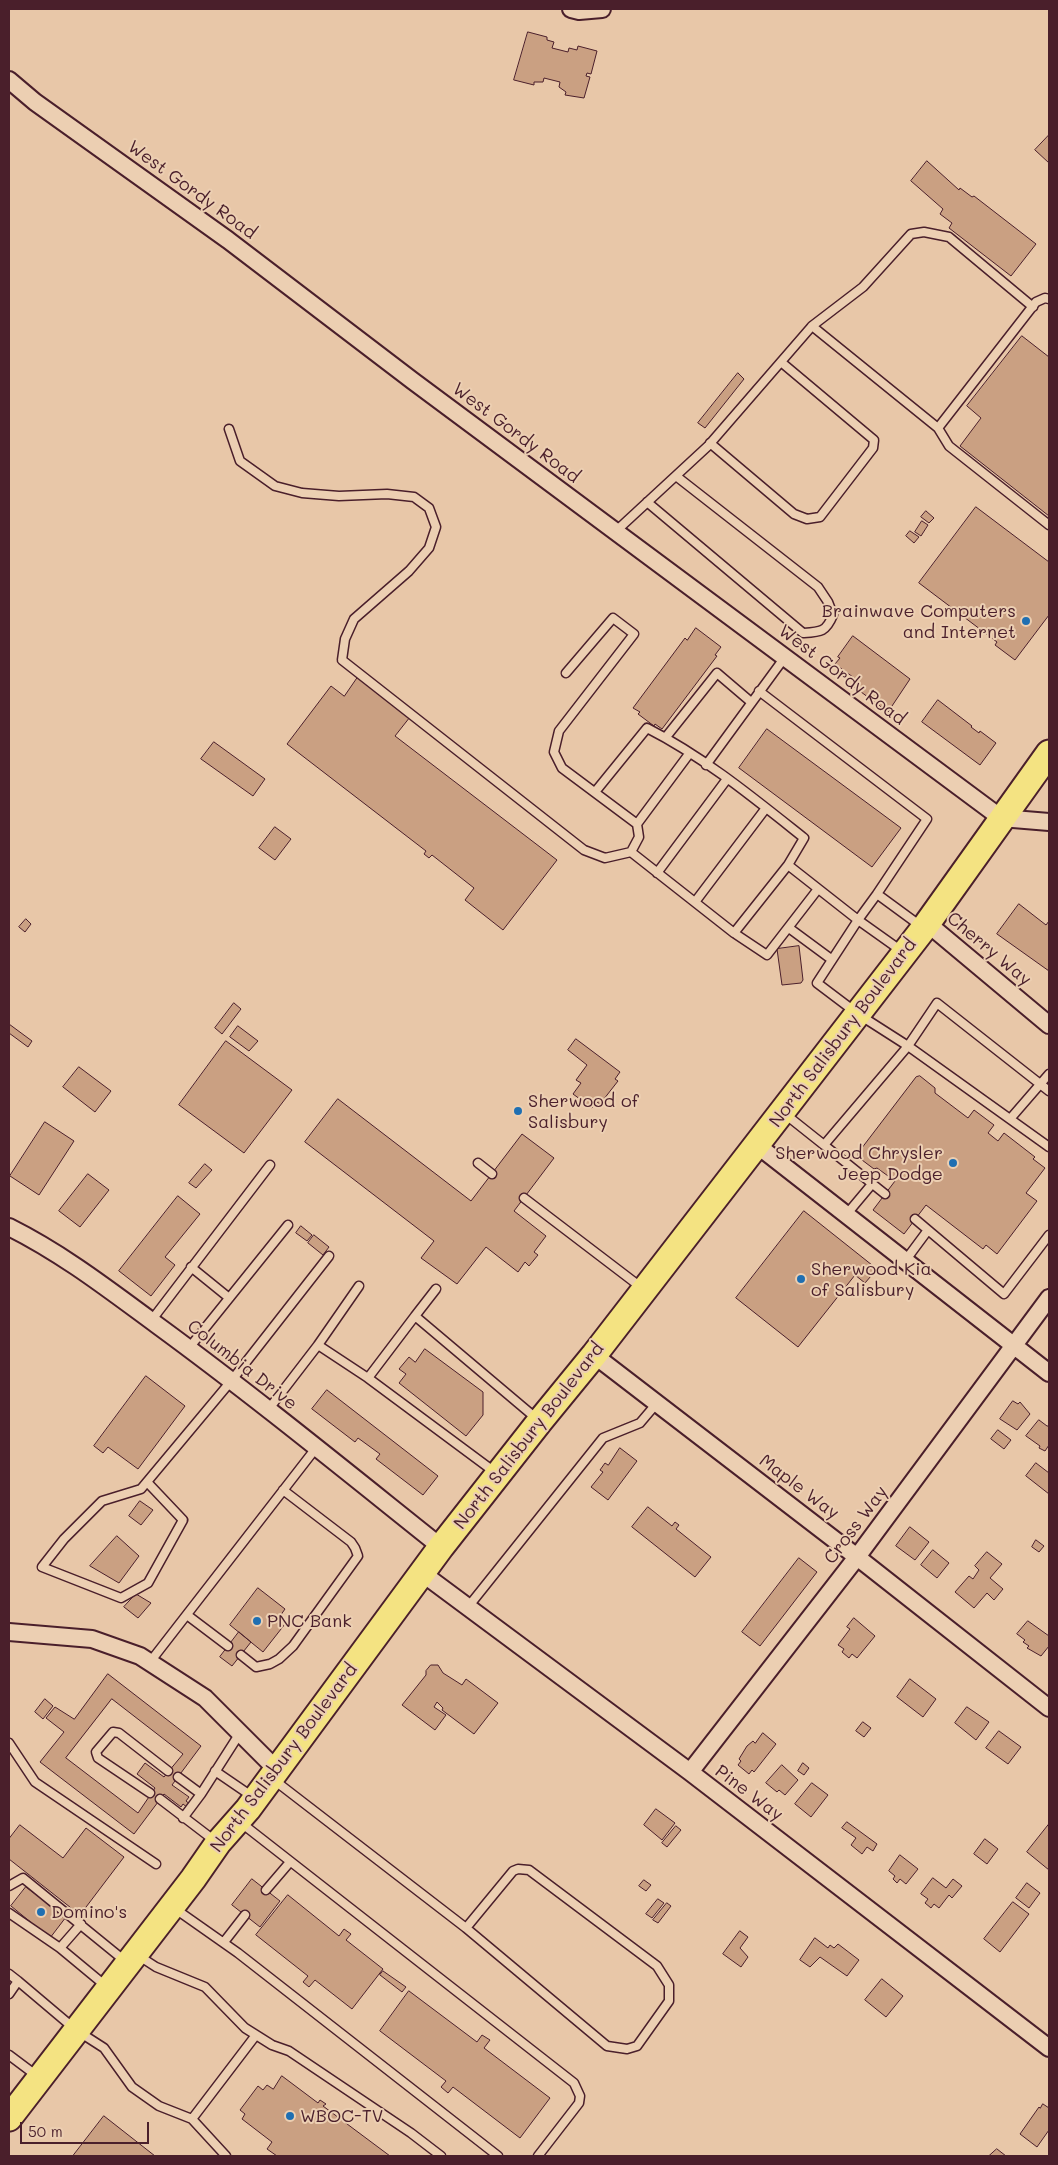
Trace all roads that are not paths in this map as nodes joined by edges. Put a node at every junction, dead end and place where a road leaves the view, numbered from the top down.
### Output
1 (572, 9) edge
2 (602, 9) edge
3 (9, 80) edge
4 (1049, 300) edge
5 (1033, 307) junction
6 (812, 326) junction
7 (781, 362) junction
8 (938, 428) junction
9 (228, 429) dead end
10 (710, 443) junction
11 (676, 476) junction
12 (647, 502) junction
13 (1049, 525) edge
14 (615, 532) junction
15 (784, 657) junction
16 (566, 674) dead end
17 (759, 691) junction
18 (751, 702) junction
19 (666, 737) junction
20 (1049, 753) edge
21 (689, 754) junction
22 (706, 765) junction
23 (727, 780) junction
24 (595, 792) junction
25 (766, 808) junction
26 (1001, 818) junction
27 (1049, 822) edge
28 (637, 824) junction
29 (631, 852) junction
30 (788, 865) junction
31 (657, 873) junction
32 (818, 889) junction
33 (877, 894) junction
34 (694, 902) junction
35 (858, 920) junction
36 (925, 926) junction
37 (789, 928) junction
38 (734, 932) junction
39 (904, 953) junction
40 (830, 959) junction
41 (858, 1014) junction
42 (1049, 1025) edge
43 (908, 1046) junction
44 (1049, 1074) edge
45 (1040, 1084) junction
46 (1049, 1091) edge
47 (783, 1112) junction
48 (1010, 1119) junction
49 (757, 1146) junction
50 (824, 1146) junction
51 (1049, 1148) edge
52 (478, 1163) dead end
53 (270, 1165) dead end
54 (492, 1174) dead end
55 (872, 1184) junction
56 (885, 1194) dead end
57 (524, 1198) dead end
58 (846, 1215) junction
59 (915, 1218) dead end
60 (288, 1225) dead end
61 (9, 1227) edge
62 (928, 1230) junction
63 (1049, 1235) edge
64 (329, 1256) dead end
65 (905, 1261) junction
66 (191, 1267) junction
67 (359, 1286) dead end
68 (436, 1289) dead end
69 (643, 1289) junction
70 (228, 1297) junction
71 (1049, 1298) edge
72 (415, 1316) junction
73 (151, 1321) junction
74 (318, 1345) junction
75 (1014, 1345) junction
76 (189, 1348) junction
77 (594, 1355) junction
78 (1049, 1372) edge
79 (368, 1378) junction
80 (232, 1380) junction
81 (657, 1403) junction
82 (268, 1410) junction
83 (540, 1421) junction
84 (316, 1448) junction
85 (498, 1474) junction
86 (147, 1482) junction
87 (283, 1490) junction
88 (442, 1547) junction
89 (857, 1557) junction
90 (422, 1573) junction
91 (468, 1607) junction
92 (187, 1615) junction
93 (9, 1632) edge
94 (228, 1646) dead end
95 (241, 1655) dead end
96 (150, 1662) junction
97 (1049, 1708) edge
98 (240, 1733) junction
99 (9, 1743) edge
100 (168, 1770) dead end
101 (215, 1771) junction
102 (690, 1772) junction
103 (273, 1773) junction
104 (179, 1790) dead end
105 (150, 1794) dead end
106 (201, 1794) junction
107 (255, 1799) junction
108 (160, 1800) dead end
109 (183, 1818) junction
110 (238, 1821) junction
111 (218, 1843) junction
112 (290, 1862) junction
113 (156, 1864) dead end
114 (9, 1886) edge
115 (266, 1890) dead end
116 (172, 1907) junction
117 (9, 1913) edge
118 (245, 1915) dead end
119 (81, 1924) junction
120 (466, 1928) junction
121 (224, 1942) junction
122 (60, 1948) junction
123 (132, 1959) junction
124 (9, 1974) edge
125 (18, 1981) junction
126 (109, 1988) junction
127 (9, 1994) edge
128 (76, 2030) junction
129 (256, 2035) junction
130 (1049, 2048) edge
131 (9, 2055) edge
132 (40, 2078) junction
133 (9, 2118) edge
134 (192, 2119) junction
135 (226, 2156) edge
136 (441, 2156) edge
137 (498, 2156) edge
138 (538, 2156) edge

1 - 2 street
3 - 14 street, West Gordy Road
4 - 5 lane
5 - 6 lane
5 - 8 lane
6 - 7 lane
6 - 8 lane
7 - 10 lane
7 - 10 lane
8 - 13 lane
9 - 29 lane
10 - 11 lane
11 - 12 lane
11 - 12 lane
12 - 14 lane
14 - 15 street, West Gordy Road
15 - 17 lane
15 - 26 street, West Gordy Road
16 - 24 lane
17 - 18 lane
17 - 33 lane
18 - 19 lane
18 - 22 lane
19 - 21 lane
19 - 24 lane
20 - 26 main road, North Salisbury Boulevard
21 - 22 lane
21 - 28 lane
22 - 23 lane
23 - 25 lane
23 - 31 lane
24 - 28 lane
25 - 30 lane
25 - 34 lane
26 - 27 street
26 - 36 main road, North Salisbury Boulevard
28 - 29 lane
29 - 31 lane
30 - 32 lane
30 - 38 lane
31 - 34 lane
32 - 35 lane
32 - 37 lane
33 - 35 lane
33 - 36 lane
34 - 38 lane
35 - 39 lane
35 - 40 lane
36 - 39 main road, North Salisbury Boulevard
36 - 42 street, Cherry Way
37 - 38 lane
37 - 40 lane
39 - 41 main road, North Salisbury Boulevard
40 - 41 lane
41 - 43 lane
41 - 47 main road, North Salisbury Boulevard
43 - 45 lane
43 - 48 lane
43 - 50 lane
44 - 45 lane
45 - 46 lane
45 - 48 lane
47 - 49 main road, North Salisbury Boulevard
47 - 50 lane
48 - 51 lane
49 - 58 street
49 - 69 main road, North Salisbury Boulevard
50 - 55 lane
52 - 54 lane
53 - 66 lane
55 - 56 lane
55 - 58 lane
57 - 69 lane
58 - 65 street
59 - 62 lane
60 - 70 lane
61 - 73 street, Columbia Drive
62 - 63 lane
62 - 65 lane
64 - 80 lane
65 - 75 street
66 - 70 lane
66 - 73 lane
67 - 74 lane
68 - 72 lane
69 - 77 main road, North Salisbury Boulevard
70 - 76 lane
71 - 75 street, Cross Way
72 - 79 lane
72 - 83 lane
73 - 76 street, Columbia Drive
74 - 79 lane
74 - 82 lane
75 - 78 street
75 - 89 street, Cross Way
76 - 80 street, Columbia Drive
77 - 81 street, Maple Way
77 - 83 main road, North Salisbury Boulevard
79 - 85 lane
80 - 82 street, Columbia Drive
80 - 86 lane
81 - 89 street, Maple Way
81 - 91 lane
82 - 84 street, Columbia Drive
83 - 85 main road, North Salisbury Boulevard
84 - 87 lane
84 - 88 street, Columbia Drive
85 - 88 main road, North Salisbury Boulevard
86 - 86 lane
87 - 92 lane
87 - 95 lane
88 - 90 main road, North Salisbury Boulevard
89 - 97 street, Maple Way
89 - 102 street, Cross Way
90 - 91 street, Pine Way
90 - 103 main road, North Salisbury Boulevard
91 - 102 street, Pine Way
92 - 94 lane
92 - 96 lane
93 - 96 street
96 - 98 street
98 - 101 lane
98 - 103 street
99 - 113 lane
100 - 105 lane
101 - 106 lane
101 - 107 lane
102 - 130 street, Pine Way
103 - 107 main road, North Salisbury Boulevard
103 - 120 lane
104 - 106 lane
106 - 109 lane
107 - 110 main road, North Salisbury Boulevard
108 - 109 lane
109 - 111 lane
110 - 111 main road, North Salisbury Boulevard
110 - 112 lane
111 - 116 main road, North Salisbury Boulevard
112 - 115 lane
112 - 138 lane
114 - 119 lane
116 - 121 lane
116 - 123 main road, North Salisbury Boulevard
117 - 122 lane
118 - 121 lane
119 - 122 lane
119 - 123 lane
120 - 120 lane
121 - 137 lane
122 - 126 lane
123 - 126 main road, North Salisbury Boulevard
123 - 129 lane
124 - 125 lane
125 - 127 lane
125 - 128 lane
126 - 128 main road, North Salisbury Boulevard
128 - 132 main road, North Salisbury Boulevard
128 - 134 lane
129 - 134 lane
129 - 136 lane
131 - 132 lane
132 - 133 main road, North Salisbury Boulevard
134 - 135 lane

